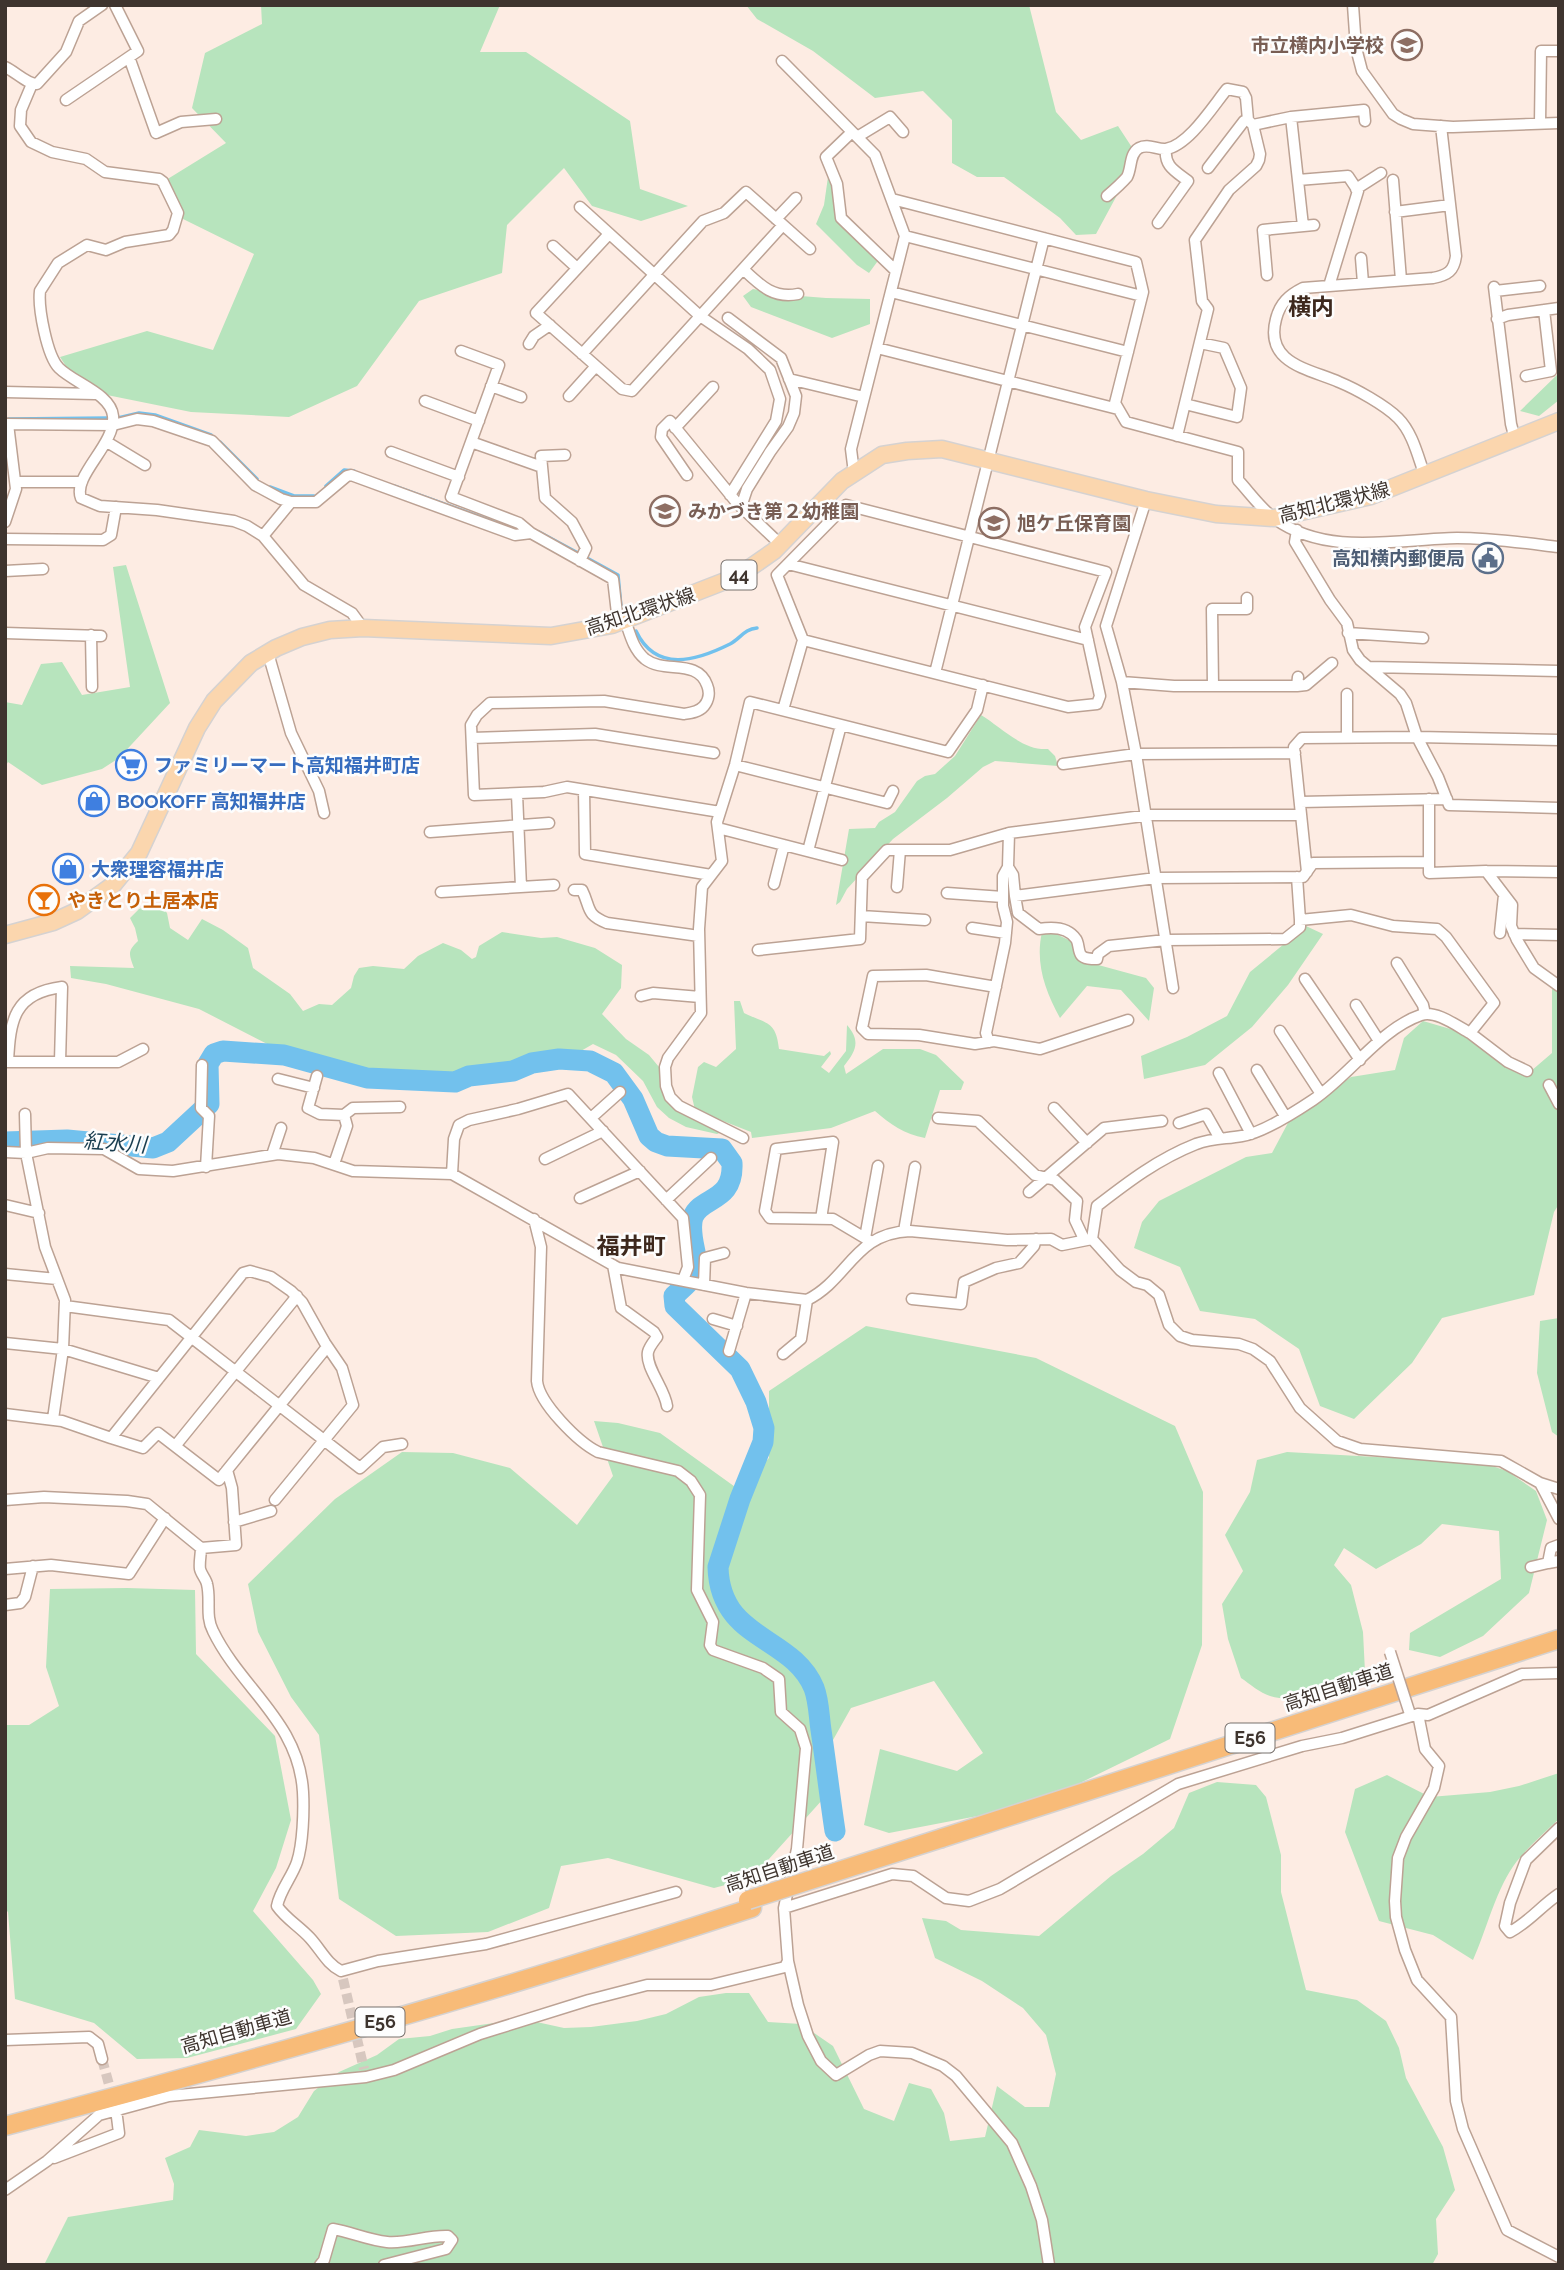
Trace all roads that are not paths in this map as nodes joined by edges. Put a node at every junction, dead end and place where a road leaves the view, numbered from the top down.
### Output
1 (102, 5) edge
2 (115, 5) edge
3 (1353, 5) edge
4 (1559, 51) edge
5 (129, 57) junction
6 (782, 61) dead end
7 (5, 68) edge
8 (32, 84) junction
9 (66, 100) dead end
10 (1292, 117) junction
11 (216, 119) dead end
12 (1365, 121) dead end
13 (1251, 122) junction
14 (1540, 123) junction
15 (1559, 123) edge
16 (1441, 127) junction
17 (903, 132) dead end
18 (855, 134) junction
19 (1166, 149) junction
20 (1208, 168) dead end
21 (1381, 173) dead end
22 (1298, 180) junction
23 (1393, 180) dead end
24 (1356, 189) junction
25 (1107, 196) dead end
26 (796, 198) dead end
27 (892, 199) junction
28 (1450, 205) junction
29 (580, 207) dead end
30 (1395, 212) junction
31 (779, 222) junction
32 (1158, 223) dead end
33 (1314, 225) dead end
34 (1303, 226) junction
35 (609, 234) junction
36 (905, 236) junction
37 (1044, 238) junction
38 (552, 246) dead end
39 (810, 249) dead end
40 (1361, 258) dead end
41 (577, 268) junction
42 (743, 269) junction
43 (1036, 269) junction
44 (897, 271) junction
45 (654, 275) junction
46 (1267, 275) dead end
47 (1401, 280) junction
48 (1363, 283) junction
49 (1329, 286) junction
50 (1540, 286) dead end
51 (891, 292) junction
52 (798, 294) dead end
53 (1142, 296) junction
54 (1559, 308) edge
55 (1544, 310) junction
56 (700, 316) junction
57 (728, 318) dead end
58 (1497, 319) junction
59 (550, 325) junction
60 (1022, 325) junction
61 (1200, 342) junction
62 (529, 344) dead end
63 (877, 348) junction
64 (461, 351) dead end
65 (1128, 352) junction
66 (582, 354) junction
67 (596, 366) junction
68 (1526, 376) dead end
69 (789, 379) junction
70 (1008, 382) junction
71 (491, 386) junction
72 (713, 387) dead end
73 (5, 392) edge
74 (95, 394) junction
75 (569, 396) dead end
76 (521, 397) dead end
77 (864, 397) junction
78 (425, 401) dead end
79 (1185, 404) junction
80 (1118, 409) junction
81 (479, 421) junction
82 (1559, 421) edge
83 (7, 424) edge
84 (113, 425) junction
85 (675, 428) junction
86 (1177, 436) junction
87 (1516, 439) junction
88 (107, 442) junction
89 (471, 442) junction
90 (391, 453) dead end
91 (565, 455) dead end
92 (989, 459) junction
93 (145, 465) dead end
94 (542, 467) junction
95 (853, 473) junction
96 (687, 475) dead end
97 (1425, 476) junction
98 (459, 477) junction
99 (16, 482) junction
100 (82, 482) junction
101 (730, 495) junction
102 (1146, 500) junction
103 (291, 502) junction
104 (116, 507) junction
105 (741, 507) junction
106 (1274, 518) junction
107 (5, 522) edge
108 (1297, 530) junction
109 (531, 533) junction
110 (263, 536) junction
111 (969, 537) junction
112 (5, 539) edge
113 (780, 544) junction
114 (1559, 547) edge
115 (580, 561) junction
116 (788, 564) junction
117 (43, 569) dead end
118 (5, 571) edge
119 (1247, 598) dead end
120 (952, 606) junction
121 (622, 621) junction
122 (363, 628) junction
123 (5, 633) edge
124 (1348, 633) junction
125 (1423, 638) dead end
126 (803, 640) junction
127 (1088, 640) junction
128 (268, 653) junction
129 (1332, 663) dead end
130 (1369, 667) junction
131 (1559, 671) edge
132 (935, 673) junction
133 (1122, 682) junction
134 (983, 685) junction
135 (1213, 686) junction
136 (92, 687) dead end
137 (1347, 694) dead end
138 (783, 710) junction
139 (841, 725) junction
140 (1417, 737) junction
141 (472, 738) junction
142 (1347, 738) junction
143 (1559, 740) edge
144 (1295, 752) junction
145 (714, 753) dead end
146 (1136, 754) junction
147 (1063, 764) dead end
148 (735, 765) junction
149 (825, 788) junction
150 (584, 790) junction
151 (893, 791) dead end
152 (517, 794) junction
153 (1429, 799) junction
154 (1447, 799) junction
155 (1300, 802) junction
156 (1559, 808) edge
157 (720, 812) junction
158 (324, 813) dead end
159 (1301, 815) junction
160 (1146, 817) junction
161 (549, 823) dead end
162 (518, 826) junction
163 (718, 828) junction
164 (430, 832) dead end
165 (1009, 833) junction
166 (784, 845) junction
167 (900, 850) junction
168 (808, 851) junction
169 (842, 860) dead end
170 (1429, 862) junction
171 (1008, 867) junction
172 (1486, 871) junction
173 (1307, 872) junction
174 (1559, 872) edge
175 (711, 875) junction
176 (1297, 877) junction
177 (1157, 878) junction
178 (775, 884) dead end
179 (554, 885) dead end
180 (522, 887) junction
181 (897, 887) dead end
182 (574, 890) dead end
183 (441, 892) dead end
184 (947, 893) dead end
185 (1504, 894) junction
186 (1014, 896) junction
187 (1003, 897) junction
188 (861, 916) junction
189 (925, 920) dead end
190 (1300, 920) junction
191 (972, 928) dead end
192 (1006, 933) junction
193 (1500, 933) dead end
194 (1514, 934) junction
195 (5, 935) edge
196 (1559, 935) edge
197 (699, 936) junction
198 (1166, 940) junction
199 (758, 950) dead end
200 (1397, 963) dead end
201 (1305, 979) dead end
202 (1559, 986) edge
203 (996, 987) junction
204 (1173, 988) dead end
205 (641, 996) dead end
206 (701, 997) junction
207 (1356, 1005) dead end
208 (1425, 1014) junction
209 (1128, 1020) dead end
210 (1280, 1031) dead end
211 (1470, 1033) junction
212 (1379, 1041) junction
213 (989, 1042) junction
214 (144, 1049) dead end
215 (1360, 1059) junction
216 (7, 1062) edge
217 (60, 1062) junction
218 (202, 1065) dead end
219 (1256, 1070) dead end
220 (1527, 1071) dead end
221 (1219, 1073) dead end
222 (317, 1076) dead end
223 (278, 1079) dead end
224 (1549, 1085) dead end
225 (314, 1088) junction
226 (620, 1092) dead end
227 (1321, 1094) junction
228 (1559, 1104) edge
229 (400, 1107) dead end
230 (471, 1107) dead end
231 (1054, 1108) dead end
232 (25, 1114) dead end
233 (344, 1115) junction
234 (1285, 1116) junction
235 (591, 1118) junction
236 (939, 1118) dead end
237 (470, 1120) junction
238 (1162, 1121) dead end
239 (1179, 1123) dead end
240 (281, 1128) dead end
241 (603, 1131) junction
242 (1251, 1134) junction
243 (1219, 1137) junction
244 (743, 1138) dead end
245 (1087, 1143) junction
246 (5, 1152) edge
247 (26, 1153) junction
248 (272, 1155) junction
249 (710, 1158) dead end
250 (545, 1159) dead end
251 (334, 1164) junction
252 (878, 1166) dead end
253 (206, 1167) junction
254 (915, 1167) dead end
255 (640, 1171) junction
256 (452, 1174) junction
257 (1046, 1178) junction
258 (1029, 1192) dead end
259 (580, 1198) dead end
260 (666, 1200) junction
261 (5, 1205) edge
262 (38, 1213) junction
263 (534, 1219) junction
264 (821, 1219) junction
265 (904, 1231) junction
266 (1035, 1239) junction
267 (1088, 1239) junction
268 (868, 1240) junction
269 (724, 1253) dead end
270 (613, 1265) junction
271 (5, 1274) edge
272 (57, 1279) junction
273 (692, 1282) junction
274 (746, 1293) junction
275 (297, 1296) junction
276 (912, 1299) dead end
277 (807, 1300) junction
278 (65, 1306) junction
279 (713, 1319) dead end
280 (737, 1326) junction
281 (192, 1338) junction
282 (5, 1343) edge
283 (327, 1347) junction
284 (63, 1349) junction
285 (729, 1352) dead end
286 (783, 1354) dead end
287 (236, 1372) junction
288 (159, 1378) junction
289 (280, 1406) junction
290 (667, 1406) dead end
291 (5, 1414) edge
292 (53, 1419) junction
293 (111, 1438) junction
294 (324, 1439) junction
295 (402, 1444) dead end
296 (176, 1445) junction
297 (227, 1470) junction
298 (1540, 1483) junction
299 (1559, 1489) edge
300 (5, 1500) edge
301 (275, 1500) dead end
302 (271, 1511) dead end
303 (165, 1518) junction
304 (1559, 1520) edge
305 (234, 1522) junction
306 (1559, 1545) edge
307 (201, 1548) junction
308 (1553, 1562) edge
309 (33, 1566) junction
310 (1531, 1567) dead end
311 (5, 1569) edge
312 (5, 1605) edge
313 (1559, 1639) edge
314 (1559, 1650) edge
315 (1390, 1652) dead end
316 (1559, 1673) edge
317 (1413, 1713) junction
318 (1559, 1828) edge
319 (944, 1842) junction
320 (676, 1892) dead end
321 (1559, 1894) edge
322 (750, 1904) junction
323 (784, 1908) junction
324 (788, 1961) junction
325 (5, 2040) edge
326 (102, 2059) tunnel mouth
327 (5, 2117) edge
328 (117, 2117) dead end
329 (5, 2126) edge
330 (47, 2161) junction
331 (5, 2190) edge
332 (1559, 2257) edge
333 (320, 2265) edge
334 (384, 2265) edge
335 (1049, 2265) edge

1 - 8 street
2 - 5 street
3 - 16 street
4 - 14 street
5 - 9 street
5 - 11 street
6 - 18 street
7 - 8 street
8 - 74 street
10 - 12 street
10 - 13 street
10 - 22 street
13 - 19 street
13 - 20 street
13 - 61 street
14 - 15 street
14 - 16 street
16 - 28 street
17 - 18 street
18 - 27 street
18 - 44 street
19 - 25 street
19 - 32 street
21 - 24 street
22 - 24 street
22 - 34 street
23 - 30 street
24 - 49 street
26 - 31 street
27 - 36 street
27 - 37 street
28 - 30 street
28 - 47 street
29 - 35 street
30 - 47 street
31 - 39 street
31 - 42 street
31 - 45 street
33 - 34 street
34 - 46 street
35 - 41 street
35 - 45 street
36 - 43 street
36 - 44 street
37 - 43 street
37 - 53 street
38 - 41 street
40 - 48 street
41 - 59 street
42 - 52 street
42 - 56 street
43 - 53 street
43 - 60 street
44 - 51 street
45 - 56 street
45 - 66 street
47 - 48 street
48 - 49 street
49 - 97 street
50 - 58 street
51 - 60 street
51 - 63 street
53 - 65 street
54 - 55 street
55 - 58 street
55 - 68 street
56 - 67 street
56 - 101 street
57 - 69 street
58 - 87 street
59 - 62 street
59 - 66 street
60 - 65 street
60 - 70 street
61 - 79 street
61 - 79 street
63 - 70 street
63 - 77 street
64 - 71 street
65 - 80 street
66 - 67 street
67 - 75 street
69 - 77 street
69 - 105 street
70 - 80 street
70 - 92 street
71 - 76 street
71 - 81 street
72 - 85 street
73 - 74 street
74 - 84 street
77 - 95 street
78 - 81 street
79 - 86 street
80 - 86 street
81 - 89 street
82 - 87 main road, 高知北環状線 / 44
83 - 84 street
83 - 99 street
84 - 88 street
84 - 103 street
85 - 96 street
85 - 101 street
86 - 106 street
87 - 97 main road, 高知北環状線 / 44
88 - 93 street
88 - 100 street
89 - 94 street
89 - 98 street
90 - 98 street
91 - 94 street
92 - 95 main road, 高知北環状線 / 44
92 - 102 main road, 高知北環状線 / 44
92 - 111 street
94 - 115 street
95 - 113 main road, 高知北環状線 / 44
97 - 106 main road, 高知北環状線 / 44
98 - 109 street
99 - 100 street
99 - 107 street
100 - 104 street
101 - 105 street
102 - 106 main road, 高知北環状線 / 44
102 - 133 street
103 - 109 street
103 - 110 street
104 - 110 street
104 - 112 street
105 - 113 street
106 - 108 street
108 - 114 street
108 - 124 street
109 - 115 street
110 - 122 street
111 - 116 street
111 - 120 street
111 - 127 street
113 - 121 main road, 高知北環状線 / 44
115 - 121 street
116 - 120 street
116 - 126 street
117 - 118 street
119 - 135 street
120 - 127 street
120 - 132 street
121 - 122 main road, 高知北環状線 / 44
121 - 141 street
122 - 128 main road, 高知北環状線 / 44
123 - 136 street
124 - 125 street
124 - 130 street
126 - 132 street
126 - 138 street
127 - 134 street
128 - 158 street
128 - 195 main road, 高知北環状線 / 44
129 - 135 street
130 - 131 street
130 - 140 street
132 - 134 street
133 - 135 street
133 - 146 street
134 - 139 street
137 - 142 street
138 - 139 street
138 - 148 street
139 - 149 street
140 - 142 street
140 - 143 street
140 - 154 street
141 - 145 street
141 - 152 street
142 - 144 street
144 - 146 street
144 - 155 street
146 - 147 street
146 - 160 street
148 - 149 street
148 - 157 street
149 - 151 street
149 - 168 street
150 - 152 street
150 - 157 street
150 - 175 street
152 - 162 street
153 - 154 street
153 - 155 street
153 - 170 street
154 - 156 street
155 - 159 street
157 - 163 street
159 - 160 street
159 - 173 street
160 - 165 street
160 - 177 street
161 - 162 street
162 - 164 street
162 - 180 street
163 - 166 street
163 - 175 street
165 - 167 street
165 - 171 street
166 - 168 street
166 - 178 street
167 - 181 street
167 - 188 street
168 - 169 street
170 - 172 street
170 - 173 street
171 - 186 street
171 - 187 street
172 - 174 street
172 - 185 street
173 - 176 street
175 - 197 street
176 - 177 street
176 - 190 street
177 - 186 street
177 - 198 street
179 - 180 street
180 - 183 street
182 - 197 street
184 - 187 street
185 - 193 street
185 - 194 street
186 - 198 street
187 - 192 street
188 - 189 street
188 - 199 street
190 - 198 street
190 - 211 street
191 - 192 street
192 - 203 street
194 - 196 street
194 - 202 street
197 - 206 street
198 - 204 street
200 - 208 street
201 - 215 street
203 - 213 street
203 - 213 street
205 - 206 street
206 - 244 street
207 - 212 street
208 - 211 street
208 - 212 street
209 - 213 street
210 - 227 street
211 - 220 street
212 - 215 street
214 - 217 street
215 - 227 street
216 - 217 street
216 - 217 street
218 - 253 street
219 - 234 street
221 - 242 street
222 - 225 street
223 - 225 street
224 - 228 street
225 - 233 street
226 - 235 street
227 - 234 street
229 - 233 street
230 - 237 street
231 - 245 street
232 - 247 street
233 - 251 street
234 - 242 street
235 - 237 street
235 - 241 street
236 - 257 street
237 - 256 street
238 - 245 street
239 - 243 street
240 - 248 street
241 - 250 street
241 - 255 street
242 - 243 street
243 - 267 street
245 - 257 street
246 - 247 street
247 - 253 street
247 - 262 street
248 - 251 street
248 - 253 street
249 - 260 street
251 - 256 street
252 - 268 street
254 - 265 street
255 - 259 street
255 - 260 street
256 - 263 street
257 - 258 street
257 - 267 street
260 - 273 street
261 - 262 street
262 - 272 street
263 - 270 street
263 - 323 street
264 - 264 street
264 - 268 street
265 - 266 street
265 - 268 street
266 - 267 street
266 - 276 street
267 - 298 street
268 - 277 street
269 - 273 street
270 - 273 street
270 - 290 street
271 - 272 street
272 - 278 street
273 - 274 street
274 - 277 street
274 - 280 street
275 - 281 street
275 - 283 street
275 - 287 street
277 - 286 street
278 - 281 street
278 - 284 street
279 - 280 street
280 - 285 street
281 - 287 street
281 - 288 street
282 - 284 street
283 - 289 street
283 - 294 street
284 - 288 street
284 - 292 street
287 - 289 street
287 - 296 street
288 - 293 street
289 - 294 street
289 - 297 street
291 - 292 street
292 - 293 street
293 - 296 street
294 - 295 street
294 - 301 street
296 - 297 street
297 - 305 street
298 - 299 street
298 - 304 street
300 - 303 street
302 - 305 street
303 - 307 street
303 - 309 street
305 - 307 street
306 - 308 street
307 - 320 street
308 - 310 street
309 - 311 street
309 - 312 street
313 - 319 highway, 高知自動車道 / E56
314 - 319 highway, 高知自動車道 / E56
315 - 317 street, bridge
316 - 317 street
317 - 323 street
317 - 332 street
318 - 321 street
319 - 322 highway, 高知自動車道 / E56
322 - 327 highway, 高知自動車道 / E56
322 - 329 highway, 高知自動車道 / E56
323 - 324 street
324 - 330 street
324 - 335 street
325 - 326 street
328 - 330 street
330 - 331 street
333 - 334 street

